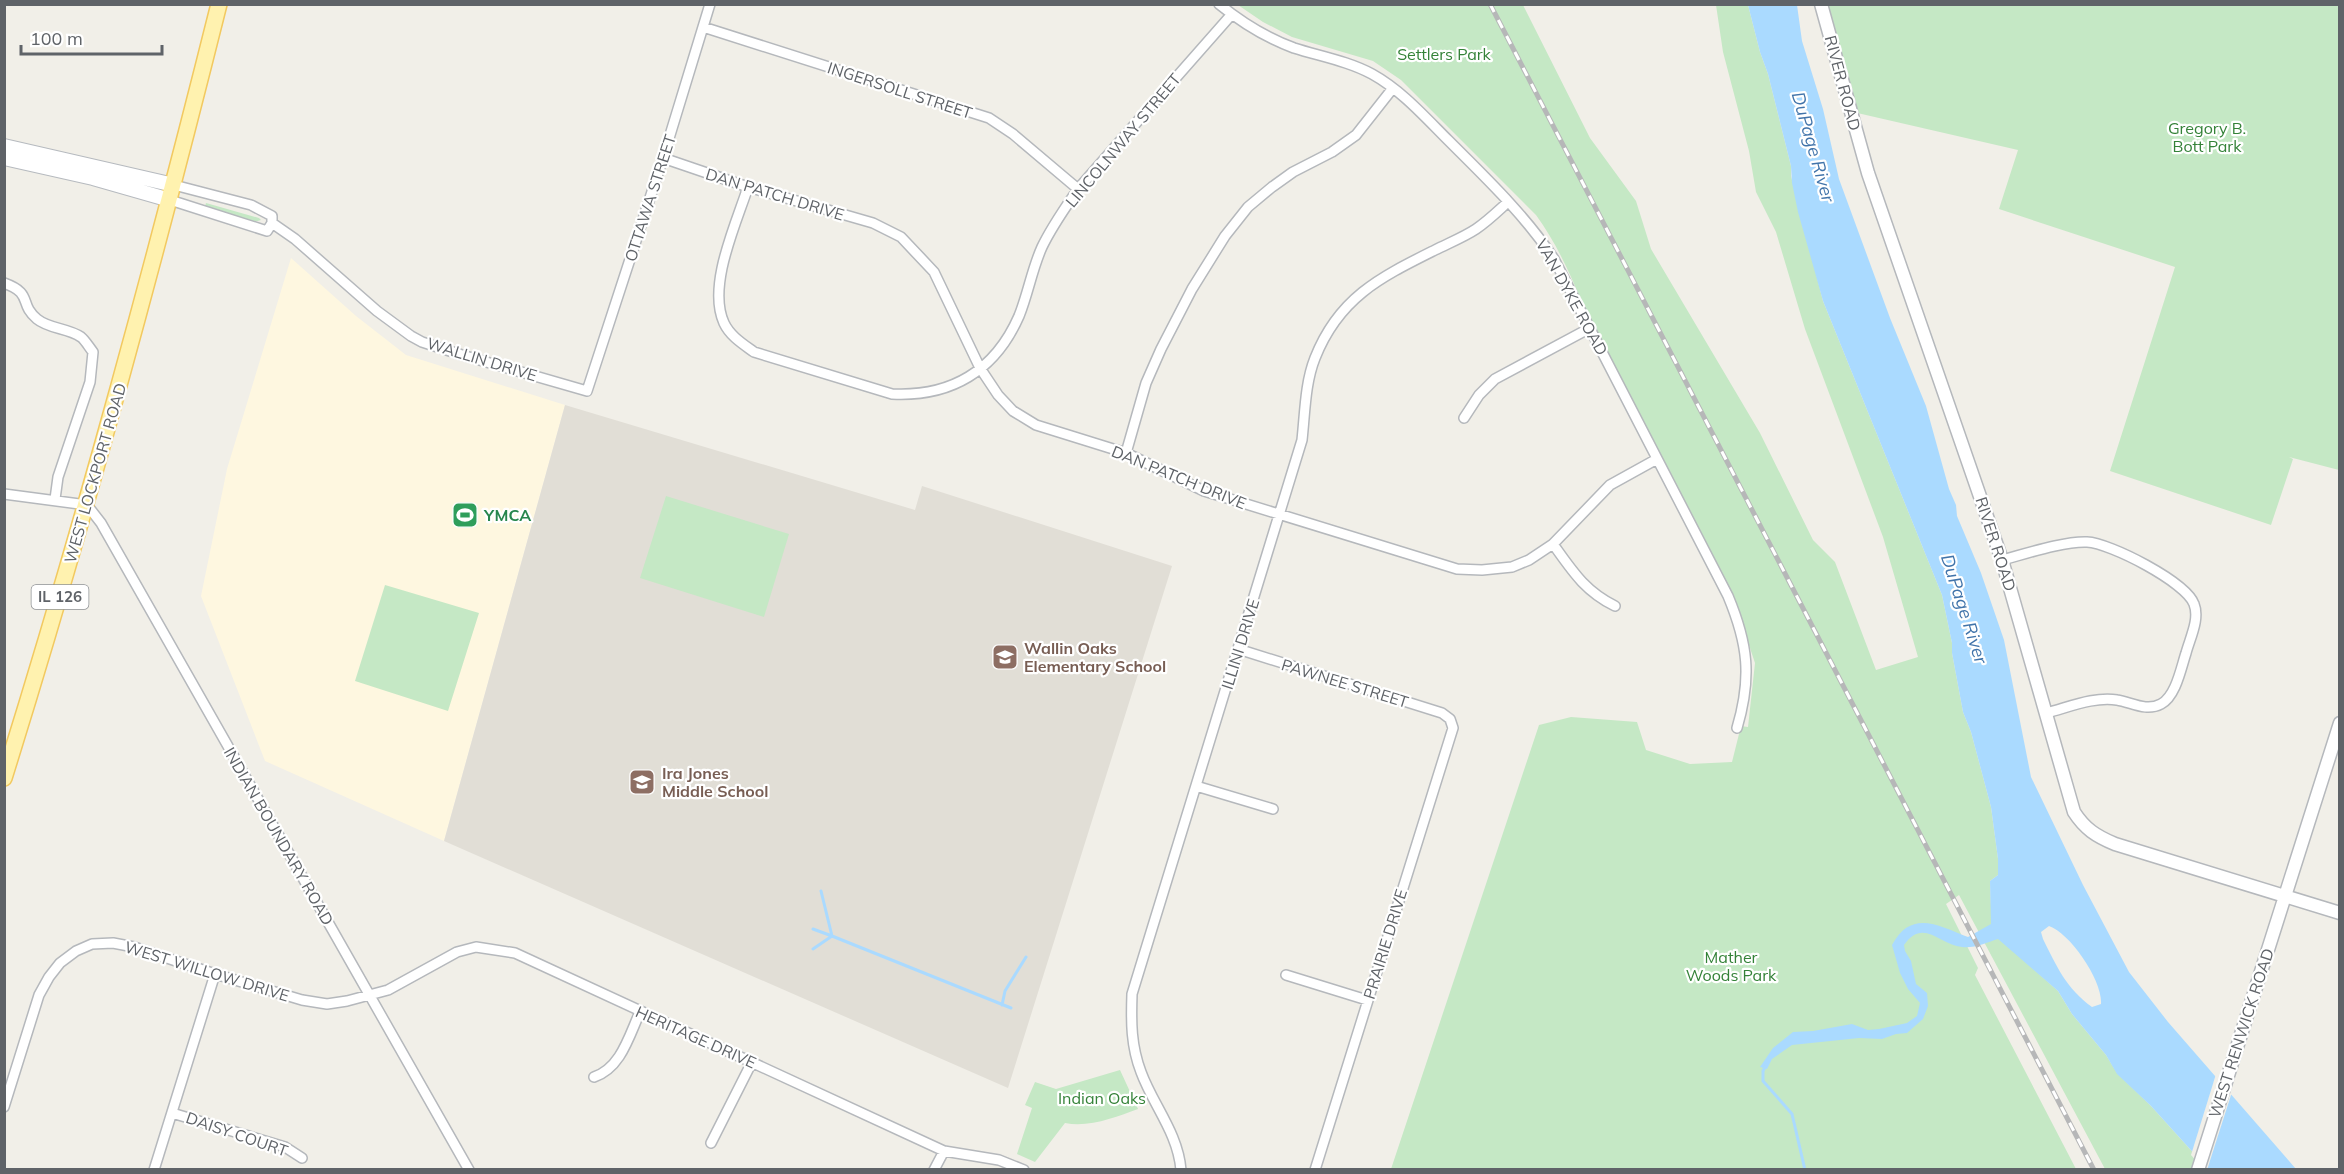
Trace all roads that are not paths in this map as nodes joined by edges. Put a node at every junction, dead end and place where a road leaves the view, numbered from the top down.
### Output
1 (219, 4) edge
2 (710, 4) edge
3 (1218, 4) edge
4 (1821, 4) edge
5 (1232, 14) junction
6 (703, 27) junction
7 (1393, 88) junction
8 (4, 146) edge
9 (4, 158) edge
10 (663, 159) junction
11 (748, 187) junction
12 (1078, 189) junction
13 (172, 192) junction
14 (1508, 202) junction
15 (272, 223) junction
16 (4, 283) edge
17 (1590, 328) junction
18 (980, 368) junction
19 (587, 391) joint
20 (1464, 418) dead end
21 (1126, 453) junction
22 (1657, 459) junction
23 (4, 494) edge
24 (55, 499) junction
25 (87, 505) junction
26 (1279, 515) junction
27 (1553, 544) junction
28 (2002, 560) junction
29 (1615, 606) dead end
30 (1238, 649) junction
31 (2046, 713) junction
32 (1450, 719) joint
33 (2340, 723) edge
34 (1737, 728) dead end
35 (4, 778) edge
36 (1196, 786) junction
37 (1273, 809) dead end
38 (2285, 898) junction
39 (2340, 913) edge
40 (215, 974) junction
41 (1286, 975) dead end
42 (370, 996) junction
43 (1367, 1000) junction
44 (640, 1012) junction
45 (752, 1062) junction
46 (594, 1077) dead end
47 (4, 1107) edge
48 (172, 1113) junction
49 (711, 1143) dead end
50 (944, 1151) junction
51 (302, 1158) dead end
52 (154, 1170) edge
53 (469, 1170) edge
54 (934, 1170) edge
55 (1024, 1170) edge
56 (1181, 1170) edge
57 (1315, 1170) edge
58 (2198, 1170) edge

1 - 13 main road, WEST LOCKPORT ROAD
2 - 6 street, OTTAWA STREET
3 - 5 street, VAN DYKE ROAD
4 - 28 street, RIVER ROAD
5 - 7 street, VAN DYKE ROAD
5 - 12 street, LINCOLNWAY STREET
6 - 10 street, OTTAWA STREET
6 - 12 street, INGERSOLL STREET
7 - 14 street, VAN DYKE ROAD
7 - 21 street
8 - 13 main road, WALLIN DRIVE
9 - 13 main road, WALLIN DRIVE
10 - 11 street, DAN PATCH DRIVE
10 - 19 street, OTTAWA STREET
11 - 18 street, DAN PATCH DRIVE
11 - 18 street, LINCOLNWAY STREET
12 - 18 street, LINCOLNWAY STREET
13 - 15 street, WALLIN DRIVE
13 - 15 street, WALLIN DRIVE
13 - 25 main road, WEST LOCKPORT ROAD / IL 126
14 - 17 street, VAN DYKE ROAD
14 - 26 street, ILLINI DRIVE
15 - 19 street, WALLIN DRIVE
16 - 24 street
17 - 20 street
17 - 22 street, VAN DYKE ROAD
18 - 21 street, DAN PATCH DRIVE
21 - 26 street, DAN PATCH DRIVE
22 - 27 street, DAN PATCH DRIVE
22 - 34 street, VAN DYKE ROAD
23 - 24 street
24 - 25 street
25 - 35 main road, WEST LOCKPORT ROAD / IL 126
25 - 42 street, INDIAN BOUNDARY ROAD
26 - 27 street, DAN PATCH DRIVE
26 - 30 street, ILLINI DRIVE
27 - 29 street
28 - 31 street, RIVER ROAD
28 - 31 street
30 - 32 street, PAWNEE STREET
30 - 36 street, ILLINI DRIVE
31 - 38 street, RIVER ROAD
32 - 43 street, PRAIRIE DRIVE
33 - 38 street, WEST RENWICK ROAD
36 - 37 street
36 - 56 street, ILLINI DRIVE
38 - 39 street, RIVER ROAD
38 - 58 street, WEST RENWICK ROAD
40 - 42 street, WEST WILLOW DRIVE
40 - 47 street, WEST WILLOW DRIVE
40 - 48 street
41 - 43 street
42 - 44 street, HERITAGE DRIVE
42 - 53 street, INDIAN BOUNDARY ROAD
43 - 57 street, PRAIRIE DRIVE
44 - 45 street, HERITAGE DRIVE
44 - 46 street
45 - 49 street
45 - 50 street, HERITAGE DRIVE
48 - 51 street, DAISY COURT
48 - 52 street
50 - 54 street
50 - 55 street, HERITAGE DRIVE

